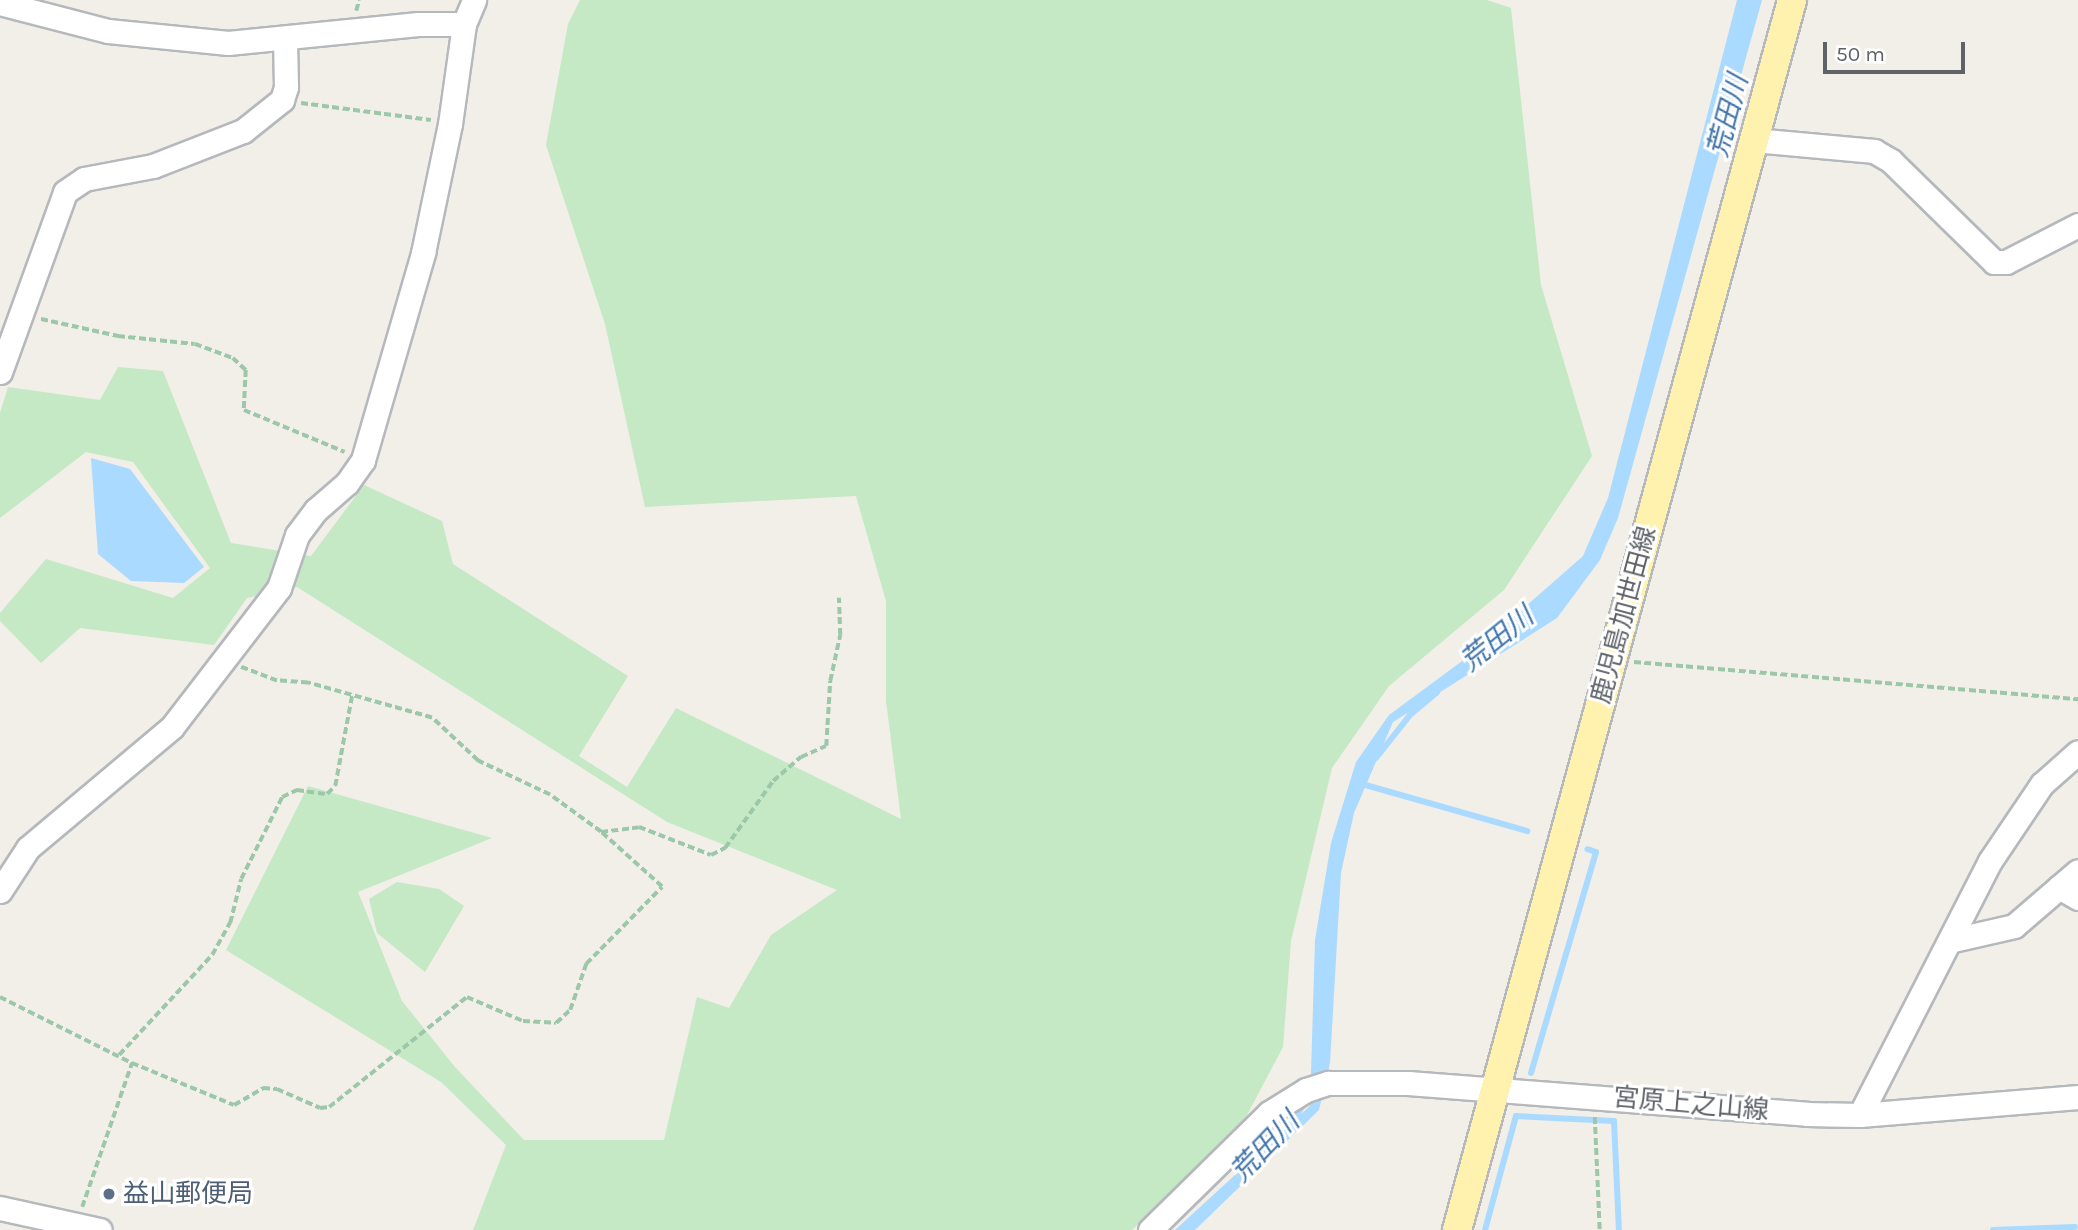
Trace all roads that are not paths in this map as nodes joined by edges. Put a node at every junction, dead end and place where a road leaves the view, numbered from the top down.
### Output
1 (474, 0) edge
2 (1792, 0) edge
3 (0, 3) edge
4 (464, 24) junction
5 (285, 39) junction
6 (1754, 140) junction
7 (2078, 225) edge
8 (0, 373) edge
9 (2078, 752) edge
10 (2078, 870) edge
11 (0, 891) edge
12 (2068, 893) edge
13 (1953, 940) junction
14 (1495, 1090) junction
15 (2078, 1097) edge
16 (1860, 1115) junction
17 (0, 1208) edge
18 (100, 1230) edge
19 (1150, 1230) edge
20 (1457, 1230) edge

1 - 4 street
2 - 6 main road, 鹿児島加世田線
3 - 5 street
4 - 5 street
4 - 11 street
5 - 8 street
6 - 7 street
6 - 14 main road, 鹿児島加世田線
9 - 13 street
10 - 12 street
12 - 13 street
13 - 16 street
14 - 16 street, 宮原上之山線
14 - 19 street, 宮原上之山線
14 - 20 main road, 鹿児島加世田線
15 - 16 street, 宮原上之山線
17 - 18 street

